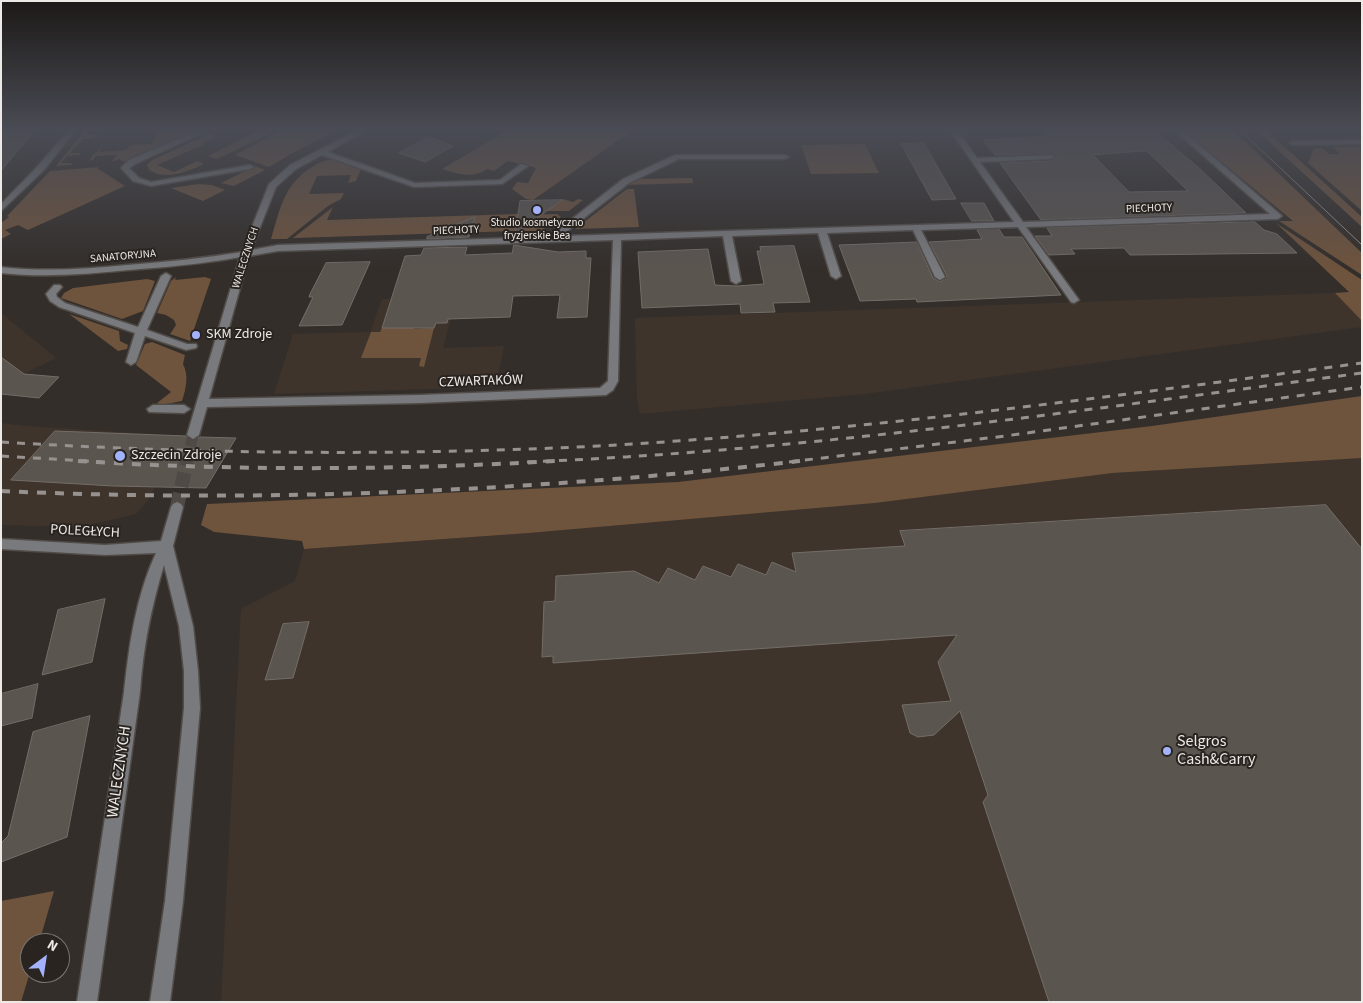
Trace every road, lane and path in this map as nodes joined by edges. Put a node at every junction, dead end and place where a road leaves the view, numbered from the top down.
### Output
1 (32, 177) edge
2 (133, 177) edge
3 (193, 177) edge
4 (282, 177) edge
5 (391, 177) edge
6 (509, 177) edge
7 (635, 177) edge
8 (986, 177) edge
9 (1232, 177) edge
10 (1, 209) edge
11 (1021, 224) junction
12 (916, 228) junction
13 (822, 231) junction
14 (727, 234) junction
15 (617, 237) junction
16 (552, 239) junction
17 (246, 252) junction
18 (1, 270) edge
19 (166, 276) dead end
20 (836, 276) dead end
21 (940, 277) dead end
22 (736, 282) dead end
23 (57, 287) dead end
24 (1074, 300) dead end
25 (141, 332) junction
26 (192, 346) dead end
27 (131, 362) dead end
28 (202, 403) junction
29 (153, 408) dead end
30 (184, 409) dead end
31 (193, 434) tunnel mouth
32 (177, 507) tunnel mouth
33 (1, 544) edge
34 (166, 546) junction
35 (87, 1002) edge
36 (160, 1002) edge

1 - 10 street
2 - 3 street
4 - 17 street, WALECZNYCH
5 - 6 street
7 - 16 street
8 - 11 street
9 - 11 street, PIECHOTY
11 - 12 street, PIECHOTY
11 - 24 street
12 - 13 street, PIECHOTY
12 - 21 street
13 - 14 street, PIECHOTY
13 - 20 street
14 - 15 street, PIECHOTY
14 - 22 street
15 - 16 street, PIECHOTY
15 - 28 street, CZWARTAKÓW
16 - 17 street, PIECHOTY
17 - 18 street, SANATORYJNA
17 - 28 street, WALECZNYCH
19 - 25 street
23 - 25 street
25 - 26 street
25 - 27 street
28 - 31 street, WALECZNYCH
29 - 30 street
32 - 34 street, WALECZNYCH
33 - 34 street, POLEGŁYCH
34 - 35 street, WALECZNYCH
34 - 36 street, WALECZNYCH

